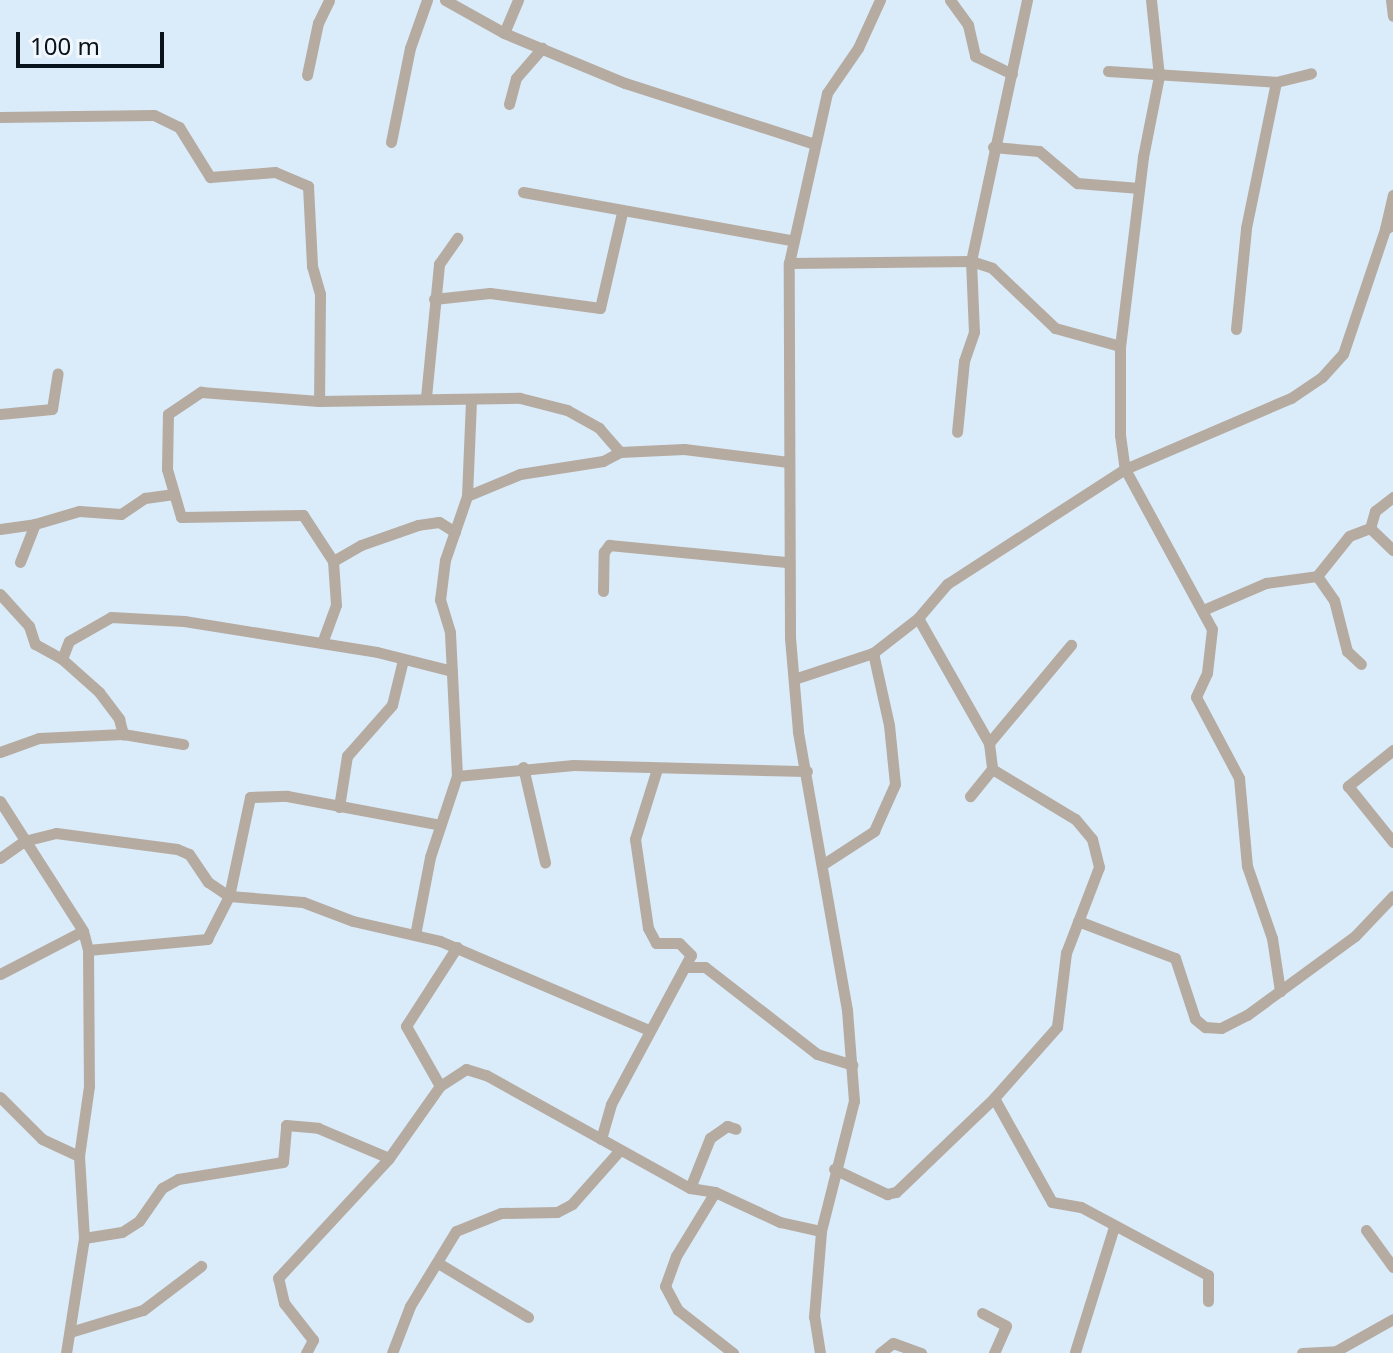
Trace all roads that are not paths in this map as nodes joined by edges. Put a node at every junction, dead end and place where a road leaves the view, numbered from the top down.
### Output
1 (329, 0) edge
2 (427, 0) edge
3 (445, 0) edge
4 (518, 0) edge
5 (880, 0) edge
6 (950, 0) edge
7 (1027, 0) edge
8 (1151, 0) edge
9 (1391, 0) edge
10 (1393, 16) edge
11 (504, 33) junction
12 (542, 48) junction
13 (1108, 71) dead end
14 (1311, 73) dead end
15 (1012, 74) junction
16 (307, 75) dead end
17 (1159, 76) junction
18 (1276, 82) junction
19 (509, 104) dead end
20 (0, 117) edge
21 (391, 142) dead end
22 (812, 143) junction
23 (993, 147) junction
24 (1139, 188) junction
25 (523, 192) dead end
26 (1393, 195) edge
27 (622, 213) junction
28 (1389, 227) edge
29 (457, 238) dead end
30 (794, 241) junction
31 (971, 261) junction
32 (789, 263) junction
33 (434, 299) junction
34 (1236, 329) dead end
35 (1120, 346) junction
36 (58, 373) dead end
37 (426, 397) junction
38 (471, 399) junction
39 (319, 401) junction
40 (0, 414) edge
41 (957, 432) dead end
42 (620, 452) junction
43 (788, 462) junction
44 (1125, 469) junction
45 (174, 494) junction
46 (467, 496) junction
47 (1393, 497) edge
48 (35, 524) junction
49 (1370, 528) junction
50 (0, 529) edge
51 (455, 532) junction
52 (1393, 550) edge
53 (333, 561) junction
54 (20, 562) dead end
55 (786, 562) junction
56 (1317, 576) junction
57 (603, 591) dead end
58 (0, 594) edge
59 (1203, 610) junction
60 (918, 618) junction
61 (322, 643) junction
62 (1071, 645) dead end
63 (873, 653) junction
64 (62, 659) junction
65 (403, 660) junction
66 (1361, 664) dead end
67 (452, 671) junction
68 (794, 679) junction
69 (123, 734) junction
70 (989, 743) junction
71 (183, 744) dead end
72 (1393, 750) edge
73 (0, 752) edge
74 (523, 767) junction
75 (657, 769) junction
76 (992, 769) junction
77 (807, 771) junction
78 (457, 776) junction
79 (970, 796) dead end
80 (0, 801) edge
81 (339, 807) junction
82 (440, 825) junction
83 (24, 841) junction
84 (1393, 842) edge
85 (0, 858) edge
86 (545, 862) dead end
87 (825, 863) junction
88 (229, 896) junction
89 (1393, 896) edge
90 (1078, 921) junction
91 (83, 931) junction
92 (415, 935) junction
93 (457, 947) junction
94 (88, 950) junction
95 (686, 967) junction
96 (0, 974) edge
97 (1280, 991) junction
98 (649, 1030) junction
99 (852, 1065) junction
100 (440, 1086) junction
101 (0, 1097) edge
102 (994, 1098) junction
103 (736, 1129) dead end
104 (601, 1139) junction
105 (619, 1151) junction
106 (79, 1156) junction
107 (389, 1158) junction
108 (834, 1169) junction
109 (690, 1188) junction
110 (715, 1192) junction
111 (1114, 1227) junction
112 (1366, 1230) dead end
113 (821, 1231) junction
114 (84, 1238) junction
115 (438, 1263) junction
116 (201, 1266) dead end
117 (1393, 1267) edge
118 (1208, 1301) dead end
119 (982, 1313) dead end
120 (528, 1317) dead end
121 (1393, 1319) edge
122 (70, 1332) junction
123 (1075, 1352) edge
124 (66, 1353) edge
125 (306, 1353) edge
126 (392, 1353) edge
127 (733, 1353) edge
128 (820, 1353) edge
129 (880, 1353) edge
130 (921, 1353) edge
131 (994, 1353) edge
132 (1302, 1353) edge

1 - 16 street
2 - 21 street
3 - 11 street
4 - 11 street
5 - 22 street
6 - 15 street
7 - 15 street
8 - 17 street
9 - 10 street
11 - 12 street
12 - 19 street
12 - 22 street
13 - 17 street
14 - 18 street
15 - 23 street
17 - 18 street
17 - 24 street
18 - 34 street
20 - 39 street
22 - 30 street
23 - 24 street
23 - 31 street
24 - 35 street
25 - 27 street
26 - 28 street
27 - 30 street
27 - 33 street
28 - 44 street
29 - 33 street
30 - 32 street
31 - 32 street
31 - 35 street
31 - 41 street
32 - 43 street
33 - 37 street
35 - 44 street
36 - 40 street
37 - 38 street
37 - 39 street
38 - 42 street
38 - 46 street
39 - 45 street
42 - 43 street
42 - 46 street
43 - 55 street
44 - 59 street
44 - 60 street
45 - 48 street
45 - 53 street
46 - 51 street
47 - 49 street
48 - 50 street
48 - 54 street
49 - 52 street
49 - 56 street
51 - 53 street
51 - 67 street
53 - 61 street
55 - 57 street
55 - 68 street
56 - 59 street
56 - 66 street
58 - 64 street
59 - 97 street
60 - 63 street
60 - 70 street
61 - 64 street
61 - 65 street
62 - 70 street
63 - 68 street
63 - 87 street
64 - 69 street
65 - 67 street
65 - 81 street
67 - 78 street
68 - 77 street
69 - 71 street
69 - 73 street
70 - 76 street
72 - 84 street
74 - 75 street
74 - 78 street
74 - 86 street
75 - 77 street
75 - 95 street
76 - 79 street
76 - 90 street
77 - 87 street
78 - 82 street
80 - 83 street
81 - 82 street
81 - 88 street
82 - 92 street
83 - 85 street
83 - 88 street
83 - 91 street
87 - 99 street
88 - 92 street
88 - 94 street
89 - 97 street
90 - 97 street
90 - 102 street
91 - 94 street
91 - 96 street
92 - 93 street
93 - 98 street
93 - 100 street
94 - 106 street
95 - 98 street
95 - 99 street
98 - 104 street
99 - 108 street
100 - 104 street
100 - 107 street
101 - 106 street
102 - 108 street
102 - 111 street
103 - 109 street
104 - 105 street
105 - 109 street
105 - 115 street
106 - 114 street
107 - 114 street
107 - 125 street
108 - 113 street
109 - 110 street
110 - 113 street
110 - 127 street
111 - 118 street
111 - 123 street
112 - 117 street
113 - 128 street
114 - 122 street
115 - 120 street
115 - 126 street
116 - 122 street
119 - 131 street
121 - 132 street
122 - 124 street
129 - 130 street

